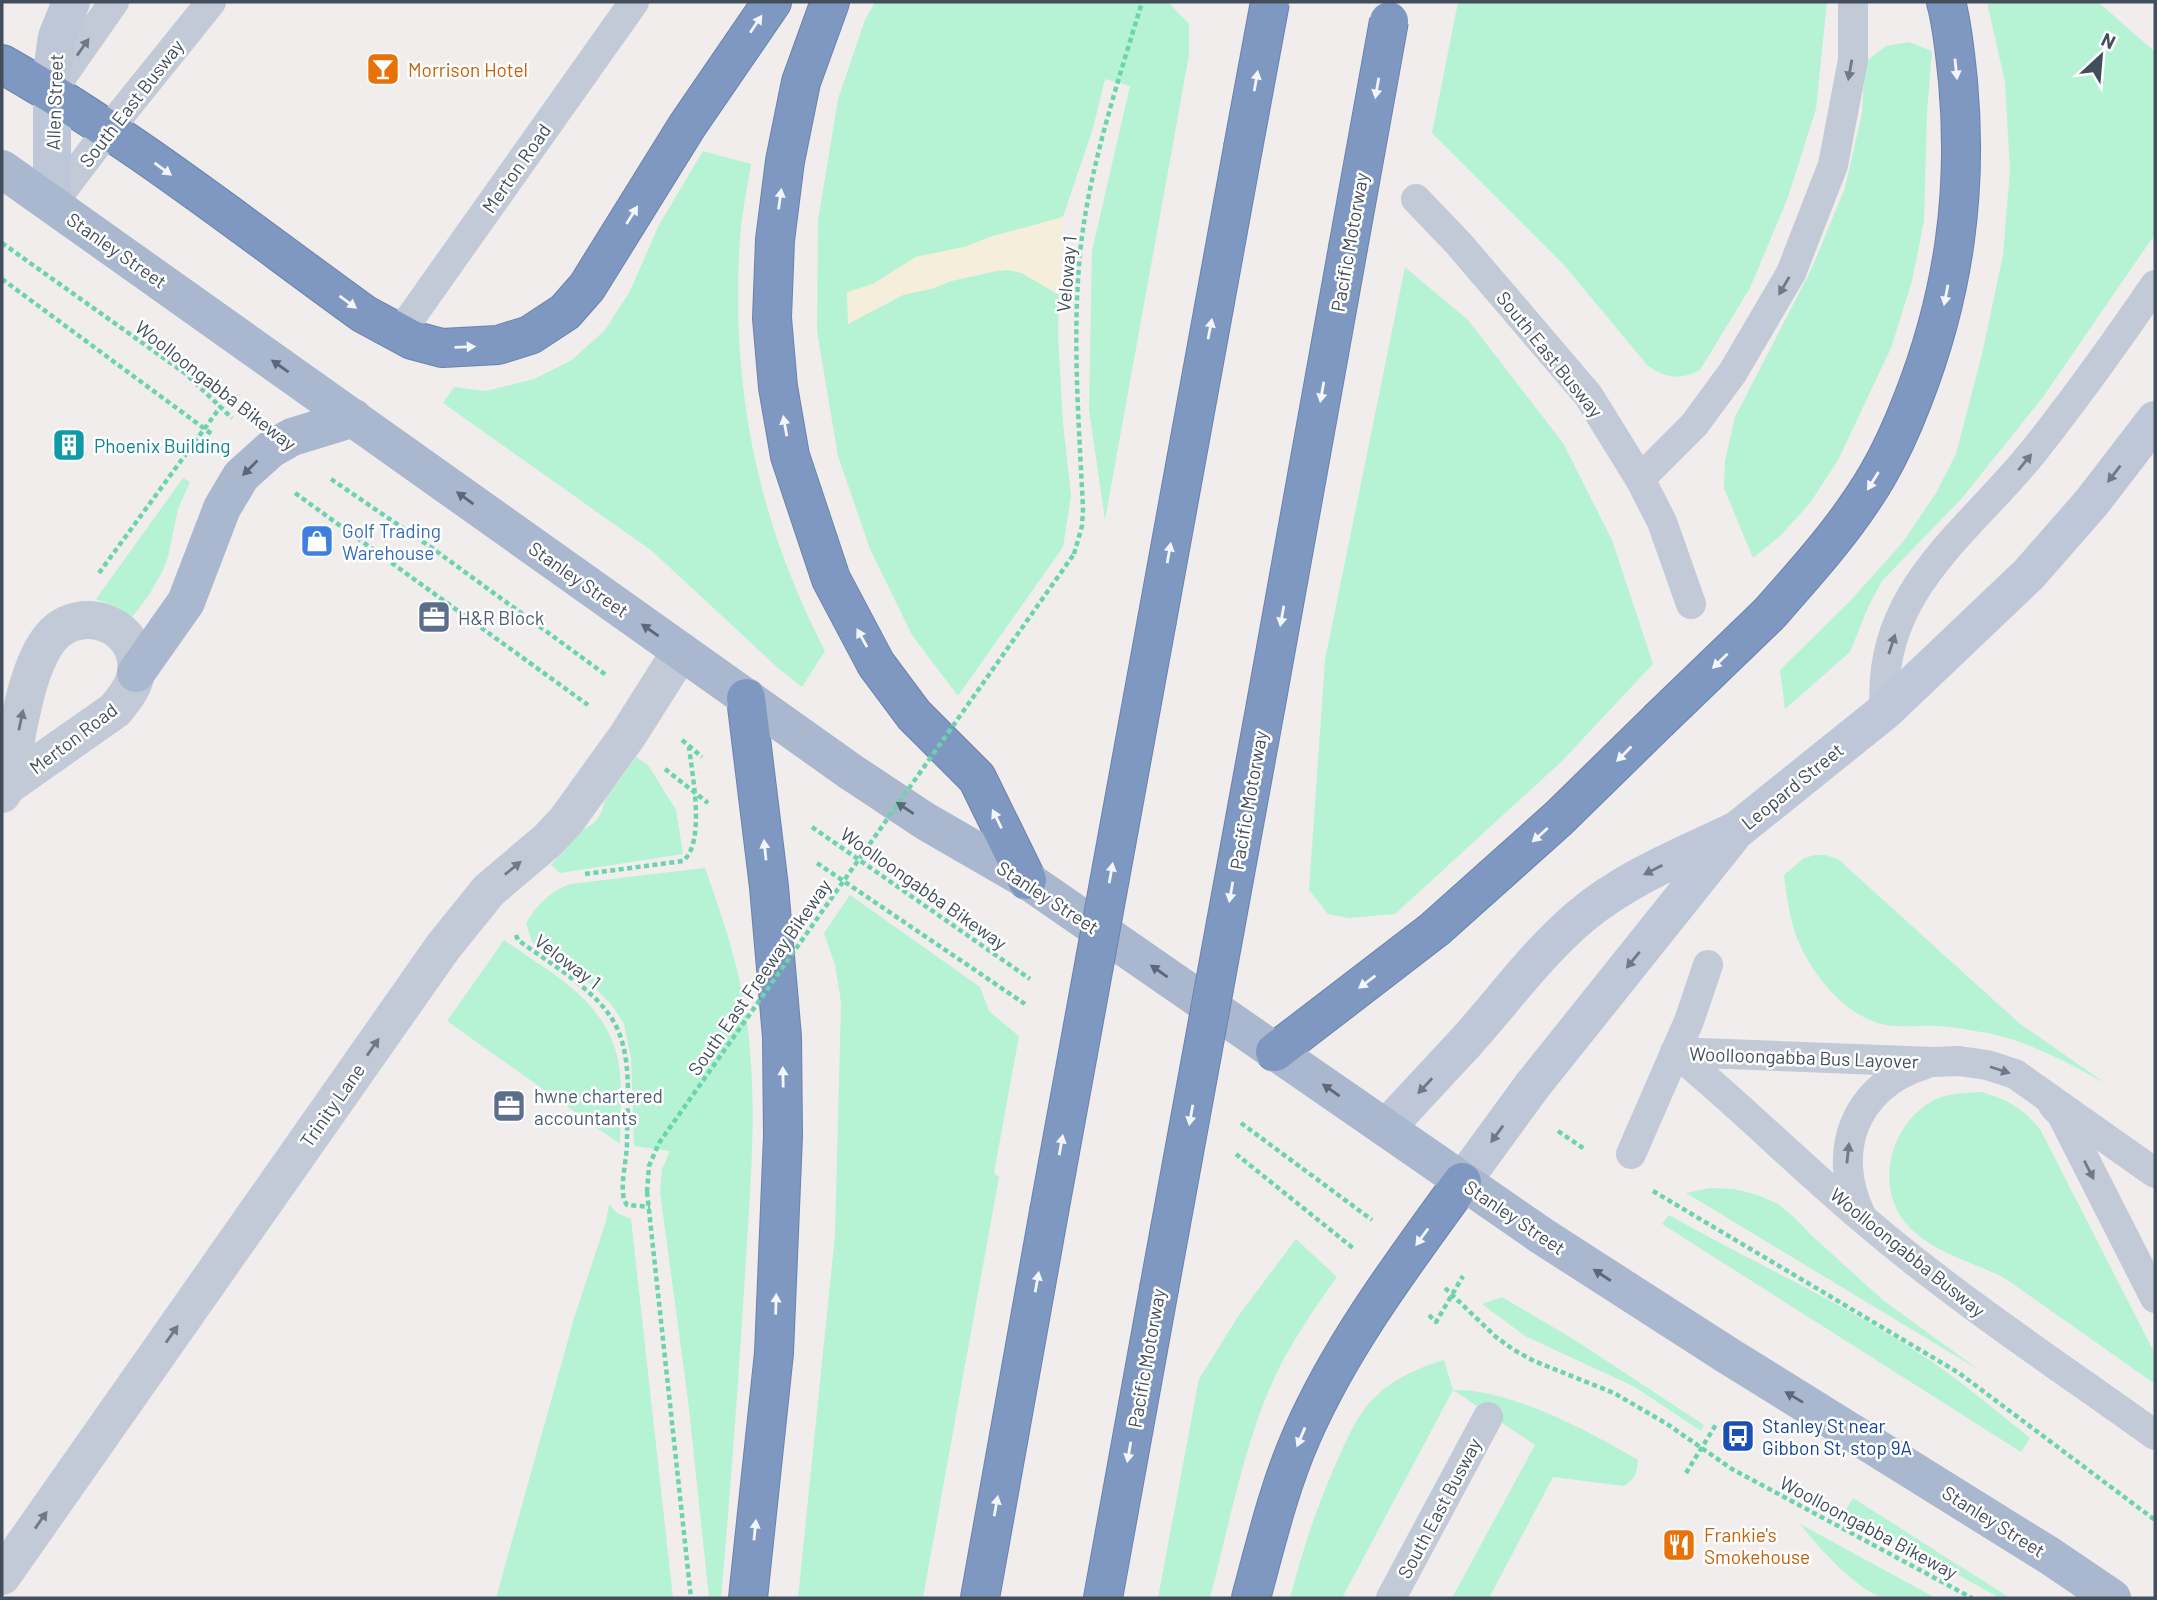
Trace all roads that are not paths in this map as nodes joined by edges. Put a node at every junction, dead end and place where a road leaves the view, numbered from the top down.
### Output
1 (71, 2) edge
2 (114, 2) edge
3 (211, 2) edge
4 (772, 2) edge
5 (830, 2) edge
6 (1270, 2) edge
7 (1853, 2) edge
8 (1946, 2) edge
9 (622, 6) edge
10 (1391, 12) edge
11 (2, 64) edge
12 (51, 92) junction
13 (108, 130) junction
14 (2, 169) edge
15 (1416, 199) dead end
16 (52, 204) junction
17 (2155, 285) edge
18 (399, 334) junction
19 (354, 418) junction
20 (2155, 420) edge
21 (1640, 479) junction
22 (1691, 604) dead end
23 (681, 651) junction
24 (136, 673) junction
25 (746, 698) junction
26 (1885, 711) junction
27 (4, 790) edge
28 (1737, 830) junction
29 (1027, 880) junction
30 (1708, 965) dead end
31 (1276, 1052) junction
32 (1675, 1052) junction
33 (1933, 1062) junction
34 (2041, 1092) junction
35 (1386, 1128) junction
36 (1631, 1154) dead end
37 (2155, 1173) edge
38 (1462, 1182) junction
39 (1862, 1218) junction
40 (2155, 1298) edge
41 (1488, 1418) dead end
42 (2155, 1435) edge
43 (2, 1576) edge
44 (748, 1598) edge
45 (980, 1598) edge
46 (1102, 1598) edge
47 (1251, 1598) edge
48 (1391, 1598) edge
49 (2112, 1598) edge

1 - 12 main road, Allen Street
12 -> 2 lane
3 - 13 lane, South East Busway
18 -> 4 highway
29 -> 5 highway
45 -> 6 highway, bridge
7 -> 21 lane
8 -> 31 highway, bridge
9 - 18 lane, Merton Road
10 -> 46 highway, Pacific Motorway, bridge
11 - 12 highway
12 - 13 highway
12 - 16 main road, Allen Street
13 - 16 lane, South East Busway
13 -> 18 highway
14 - 16 main road, Stanley Street
15 - 21 lane, South East Busway
19 -> 16 main road, Stanley Street
26 -> 17 lane
23 -> 19 main road, Stanley Street
19 -> 24 main road
20 -> 26 main road, Leopard Street
21 - 22 lane, South East Busway
23 - 25 main road, Stanley Street
43 -> 23 street, Trinity Lane
24 - 27 street, Merton Road
27 -> 24 street, Merton Road
29 -> 25 main road, Stanley Street
44 -> 25 highway
26 - 28 main road, Leopard Street
28 -> 35 main road, bridge
28 -> 38 main road, Leopard Street, bridge
31 -> 29 main road, Stanley Street
30 - 32 lane
35 -> 31 main road, Stanley Street
32 - 33 lane, Woolloongabba Bus Layover
32 - 36 lane
32 - 39 lane, Woolloongabba Busway
33 -> 34 lane, Woolloongabba Bus Layover
39 -> 33 lane, Woolloongabba Bus Layover
34 - 37 lane, Woolloongabba Bus Layover
34 -> 40 lane, Woolloongabba Bus Layover
35 - 38 main road, Stanley Street
38 -> 47 highway
49 -> 38 main road, Stanley Street
39 - 42 lane, Woolloongabba Busway
41 - 48 lane, South East Busway

